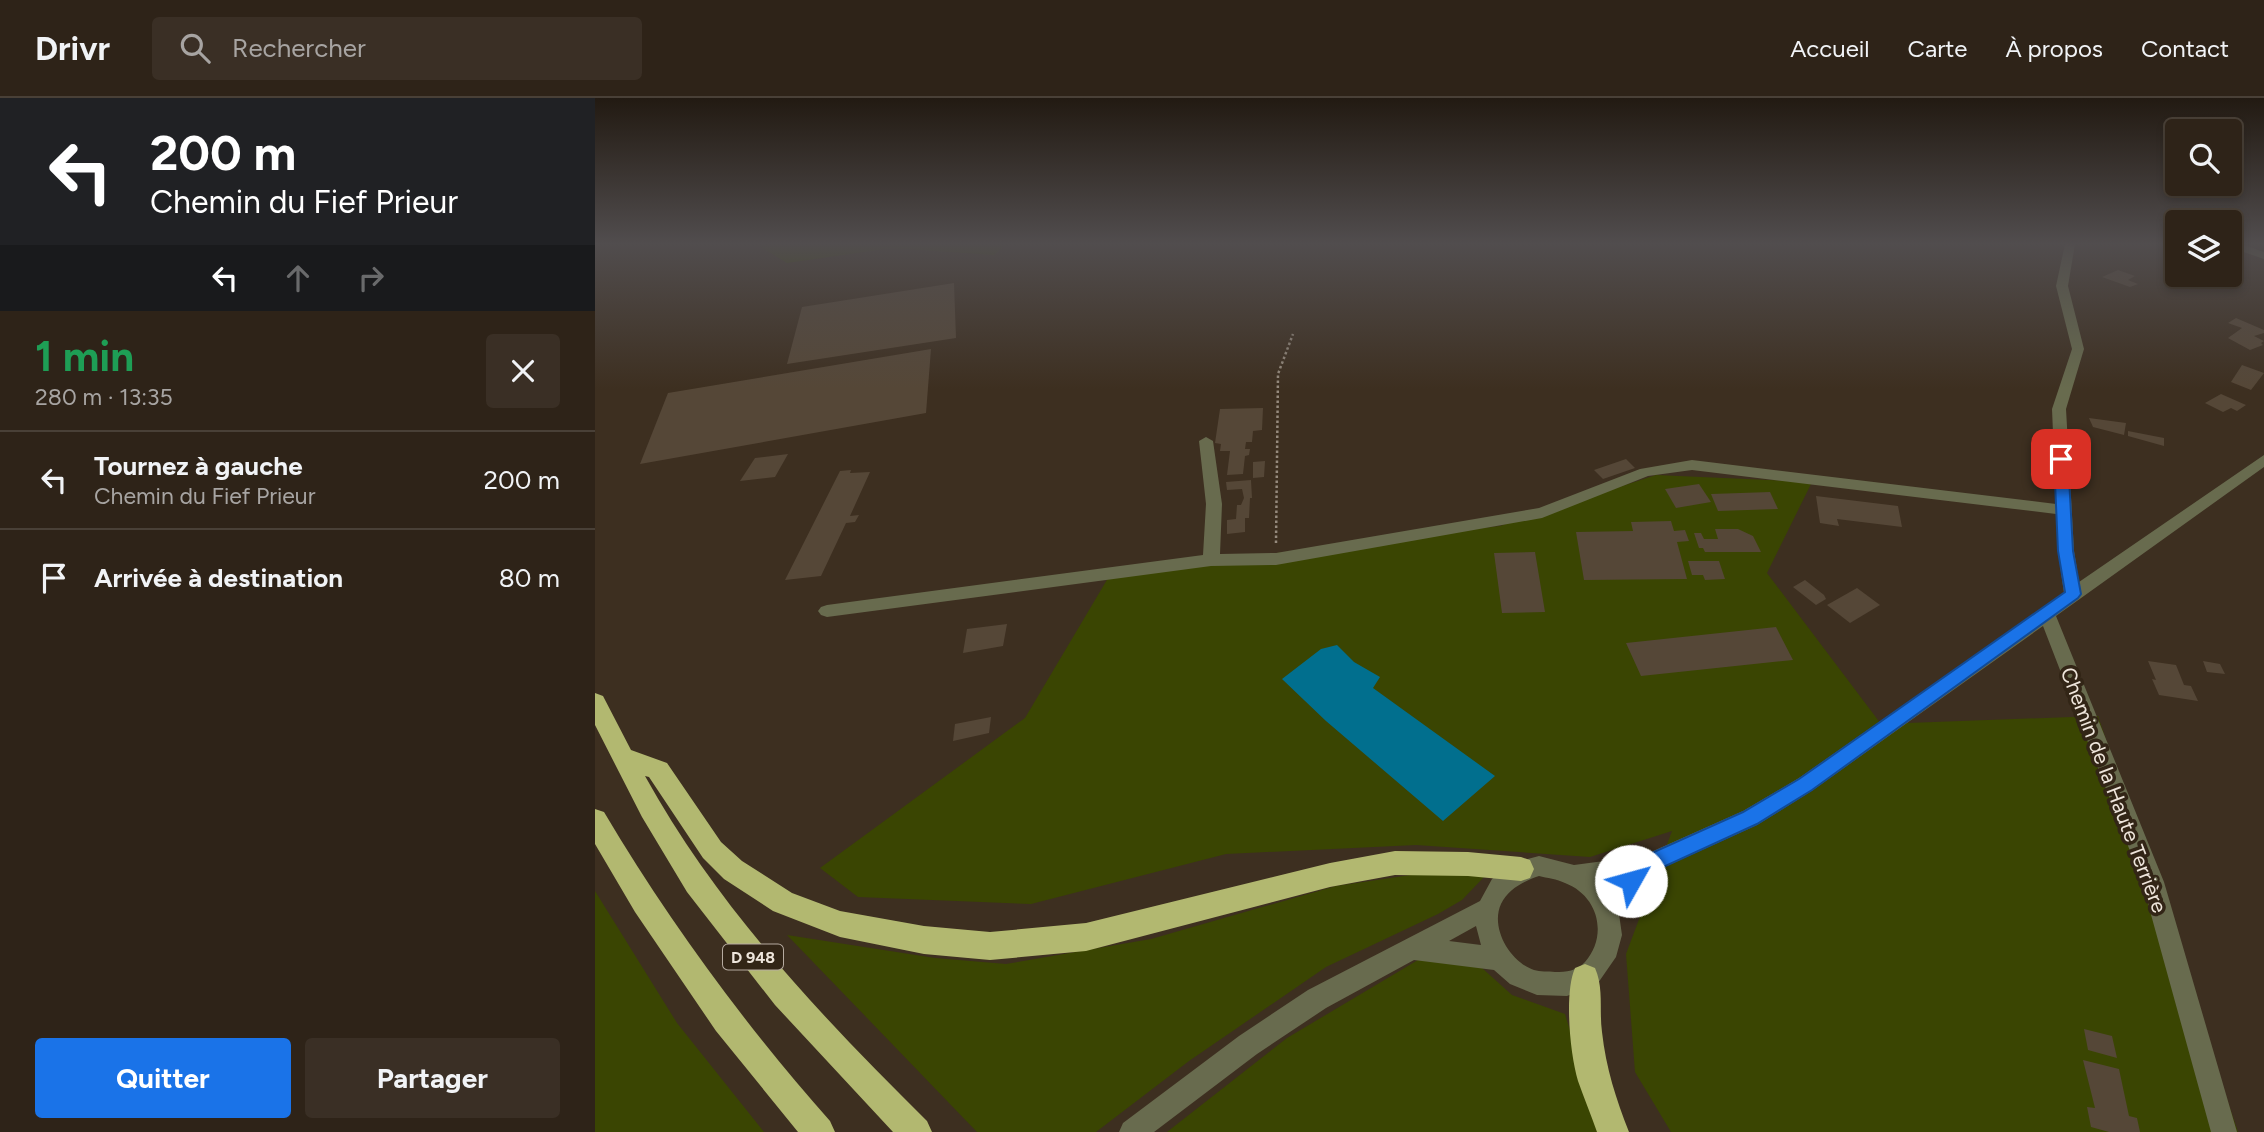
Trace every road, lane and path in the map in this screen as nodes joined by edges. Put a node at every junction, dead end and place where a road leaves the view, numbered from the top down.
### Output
1 (2064, 292) edge
2 (1293, 334) dead end
3 (1206, 441) dead end
4 (2264, 460) edge
5 (2063, 510) junction
6 (1276, 559) junction
7 (1211, 560) junction
8 (2073, 594) junction
9 (827, 611) dead end
10 (2046, 612) junction
11 (595, 702) edge
12 (622, 757) junction
13 (595, 820) edge
14 (1643, 866) junction
15 (1521, 869) junction
16 (1577, 874) junction
17 (1488, 908) junction
18 (1608, 910) junction
19 (1413, 948) junction
20 (1500, 958) junction
21 (1585, 978) junction
22 (820, 1132) edge
23 (916, 1132) edge
24 (1132, 1132) edge
25 (1613, 1132) edge
26 (2224, 1132) edge

1 - 5 street
2 - 6 path
3 - 7 street
4 - 8 street
5 - 6 street
5 - 8 street
6 - 7 street
7 - 9 street
8 - 10 street
10 - 14 street
10 - 26 street, Chemin de la Haute Terrière
11 - 12 highway, D 948
12 - 15 highway
12 - 23 highway, D 948
13 - 22 highway
14 - 16 street
14 - 18 street
15 - 16 street
15 - 17 street
16 - 18 street
17 - 19 street
17 - 20 street
18 - 21 street
19 - 20 street
19 - 24 street
20 - 21 street
21 - 25 highway

